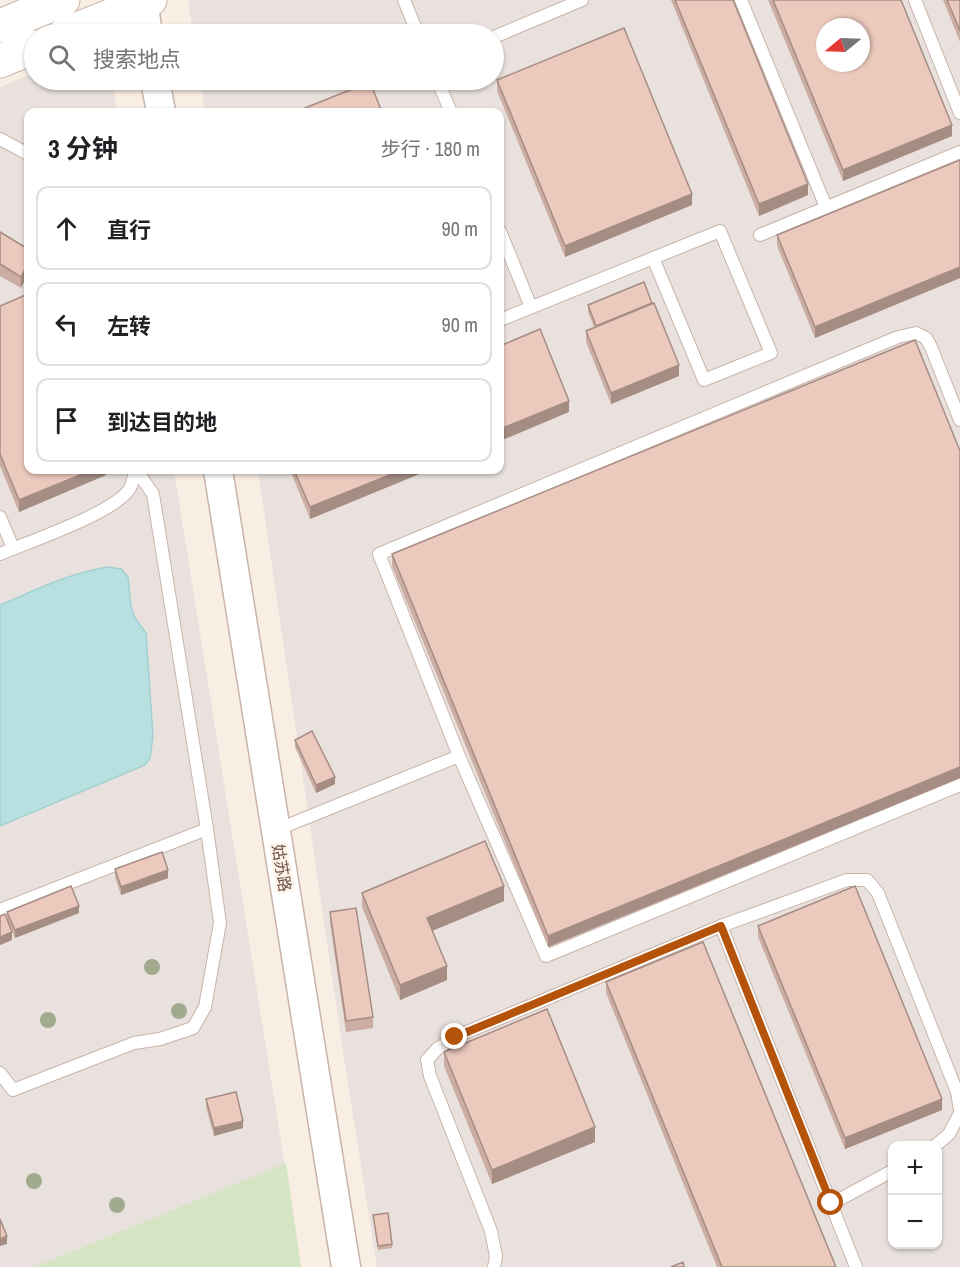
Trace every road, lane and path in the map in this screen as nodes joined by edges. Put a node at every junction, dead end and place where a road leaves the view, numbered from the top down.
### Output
1 (63, 0) edge
2 (404, 0) edge
3 (582, 0) edge
4 (741, 0) edge
5 (915, 0) edge
6 (145, 1) edge
7 (89, 24) edge
8 (147, 24) edge
9 (414, 24) edge
10 (0, 26) edge
11 (504, 33) edge
12 (24, 51) edge
13 (0, 61) edge
14 (157, 90) edge
15 (441, 90) edge
16 (160, 108) edge
17 (449, 108) edge
18 (960, 113) edge
19 (0, 139) edge
20 (24, 152) edge
21 (960, 152) edge
22 (826, 207) junction
23 (760, 235) dead end
24 (504, 241) edge
25 (653, 258) junction
26 (531, 308) junction
27 (504, 318) edge
28 (960, 420) edge
29 (134, 474) edge
30 (138, 474) edge
31 (219, 474) edge
32 (0, 517) edge
33 (13, 548) junction
34 (0, 554) edge
35 (459, 756) junction
36 (960, 785) edge
37 (207, 829) junction
38 (276, 830) junction
39 (0, 910) edge
40 (721, 926) junction
41 (0, 1073) edge
42 (960, 1111) edge
43 (941, 1141) edge
44 (888, 1174) edge
45 (831, 1203) junction
46 (346, 1267) edge
47 (494, 1267) edge
48 (856, 1267) edge

1 - 10 main road
2 - 9 lane
3 - 11 lane
4 - 22 lane
5 - 18 lane
6 - 7 main road
6 - 8 street
12 - 13 main road
14 - 16 street
15 - 17 lane
19 - 20 lane
21 - 22 lane
22 - 23 lane
24 - 26 lane
25 - 25 lane
25 - 26 lane
26 - 27 lane
28 - 35 lane
29 - 33 lane
30 - 37 lane
31 - 38 street, 姑苏路
32 - 33 lane
33 - 34 lane
35 - 36 lane
35 - 38 lane
37 - 39 lane
37 - 41 lane
38 - 46 street, 姑苏路
40 - 42 lane
40 - 45 lane
40 - 47 lane
42 - 43 lane
44 - 45 lane
45 - 48 lane

